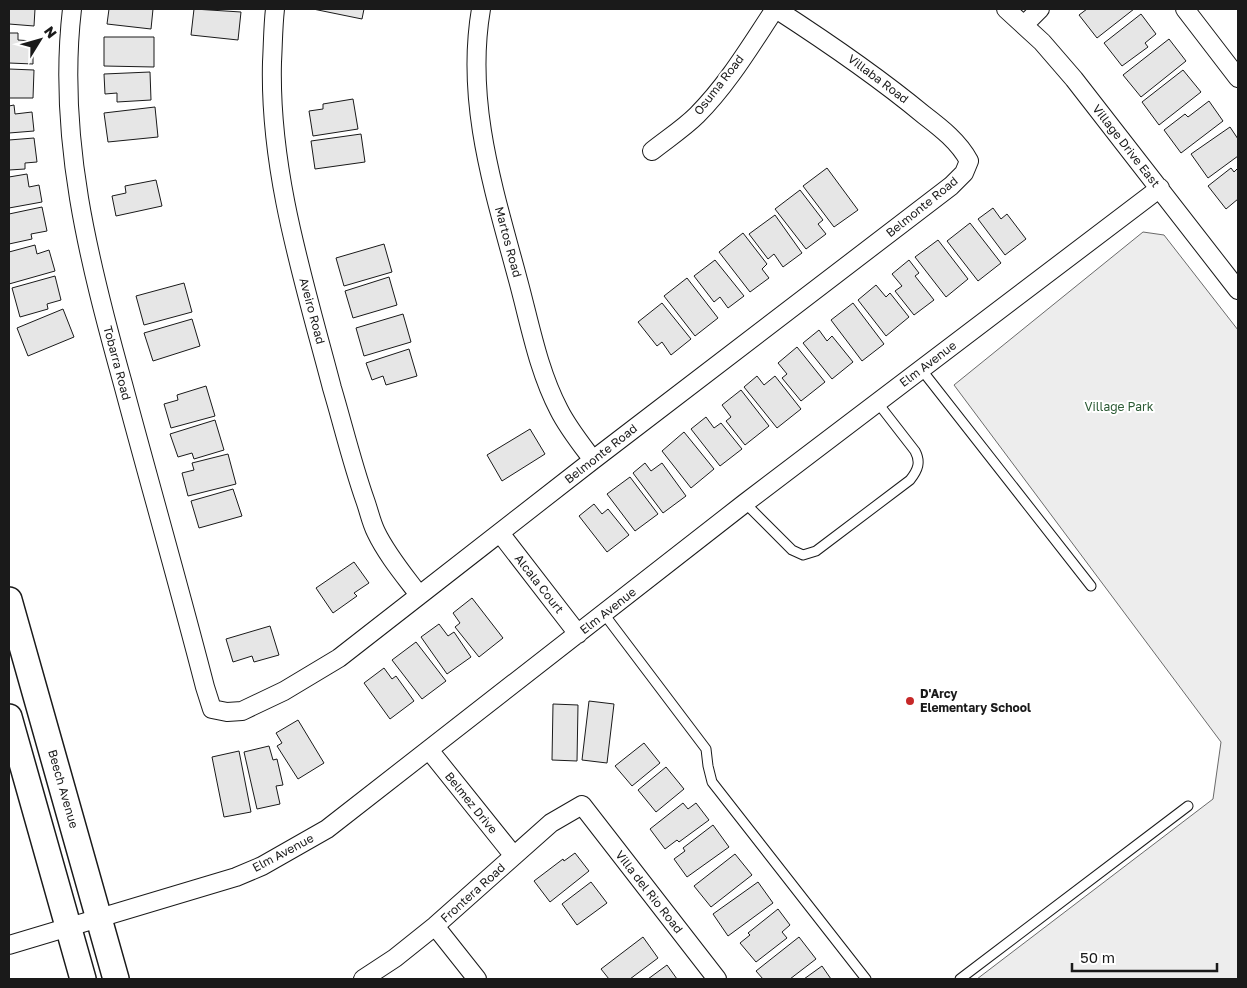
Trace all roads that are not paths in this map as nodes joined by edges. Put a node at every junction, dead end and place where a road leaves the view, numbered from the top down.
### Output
1 (72, 9) edge
2 (275, 9) edge
3 (481, 9) edge
4 (775, 9) edge
5 (1006, 9) edge
6 (1040, 9) edge
7 (1185, 9) edge
8 (1025, 24) junction
9 (1238, 78) edge
10 (652, 151) dead end
11 (969, 161) joint
12 (1160, 188) junction
13 (1238, 290) edge
14 (921, 369) junction
15 (877, 402) junction
16 (593, 460) junction
17 (745, 503) junction
18 (500, 533) junction
19 (1091, 586) dead end
20 (419, 595) junction
21 (9, 600) edge
22 (604, 614) junction
23 (578, 634) junction
24 (212, 709) joint
25 (9, 717) edge
26 (429, 750) junction
27 (582, 805) joint
28 (1188, 806) dead end
29 (514, 856) junction
30 (99, 917) junction
31 (436, 926) junction
32 (68, 927) junction
33 (9, 945) edge
34 (83, 979) edge
35 (116, 979) edge
36 (362, 979) edge
37 (477, 979) edge
38 (717, 979) edge
39 (866, 979) edge
40 (960, 979) edge

1 - 24 street, Tobarra Road
2 - 20 street, Aveiro Road
3 - 16 street, Martos Road
4 - 10 street, Osuma Road
4 - 11 street, Villaba Road
5 - 8 street, Village Drive East
6 - 8 street
7 - 9 street
8 - 12 street, Village Drive East
11 - 16 street, Belmonte Road
12 - 13 street, Village Drive East
12 - 14 street, Elm Avenue
14 - 15 street, Elm Avenue
14 - 19 lane
15 - 17 street, Elm Avenue
15 - 17 lane
16 - 18 street, Belmonte Road
17 - 22 street, Elm Avenue
18 - 20 street, Belmonte Road
18 - 23 street, Alcala Court
20 - 24 street, Belmonte Road
21 - 30 street, Beech Avenue
22 - 23 street, Elm Avenue
22 - 39 lane
23 - 26 street, Elm Avenue
25 - 32 street
26 - 29 street, Belmez Drive
26 - 30 street, Elm Avenue
27 - 29 street, Frontera Road
27 - 38 street, Villa del Rio Road
28 - 40 lane
29 - 31 street, Frontera Road
30 - 32 street, Elm Avenue
30 - 35 street, Beech Avenue
31 - 36 street, Frontera Road
31 - 37 street
32 - 33 street, Elm Avenue
32 - 34 street

